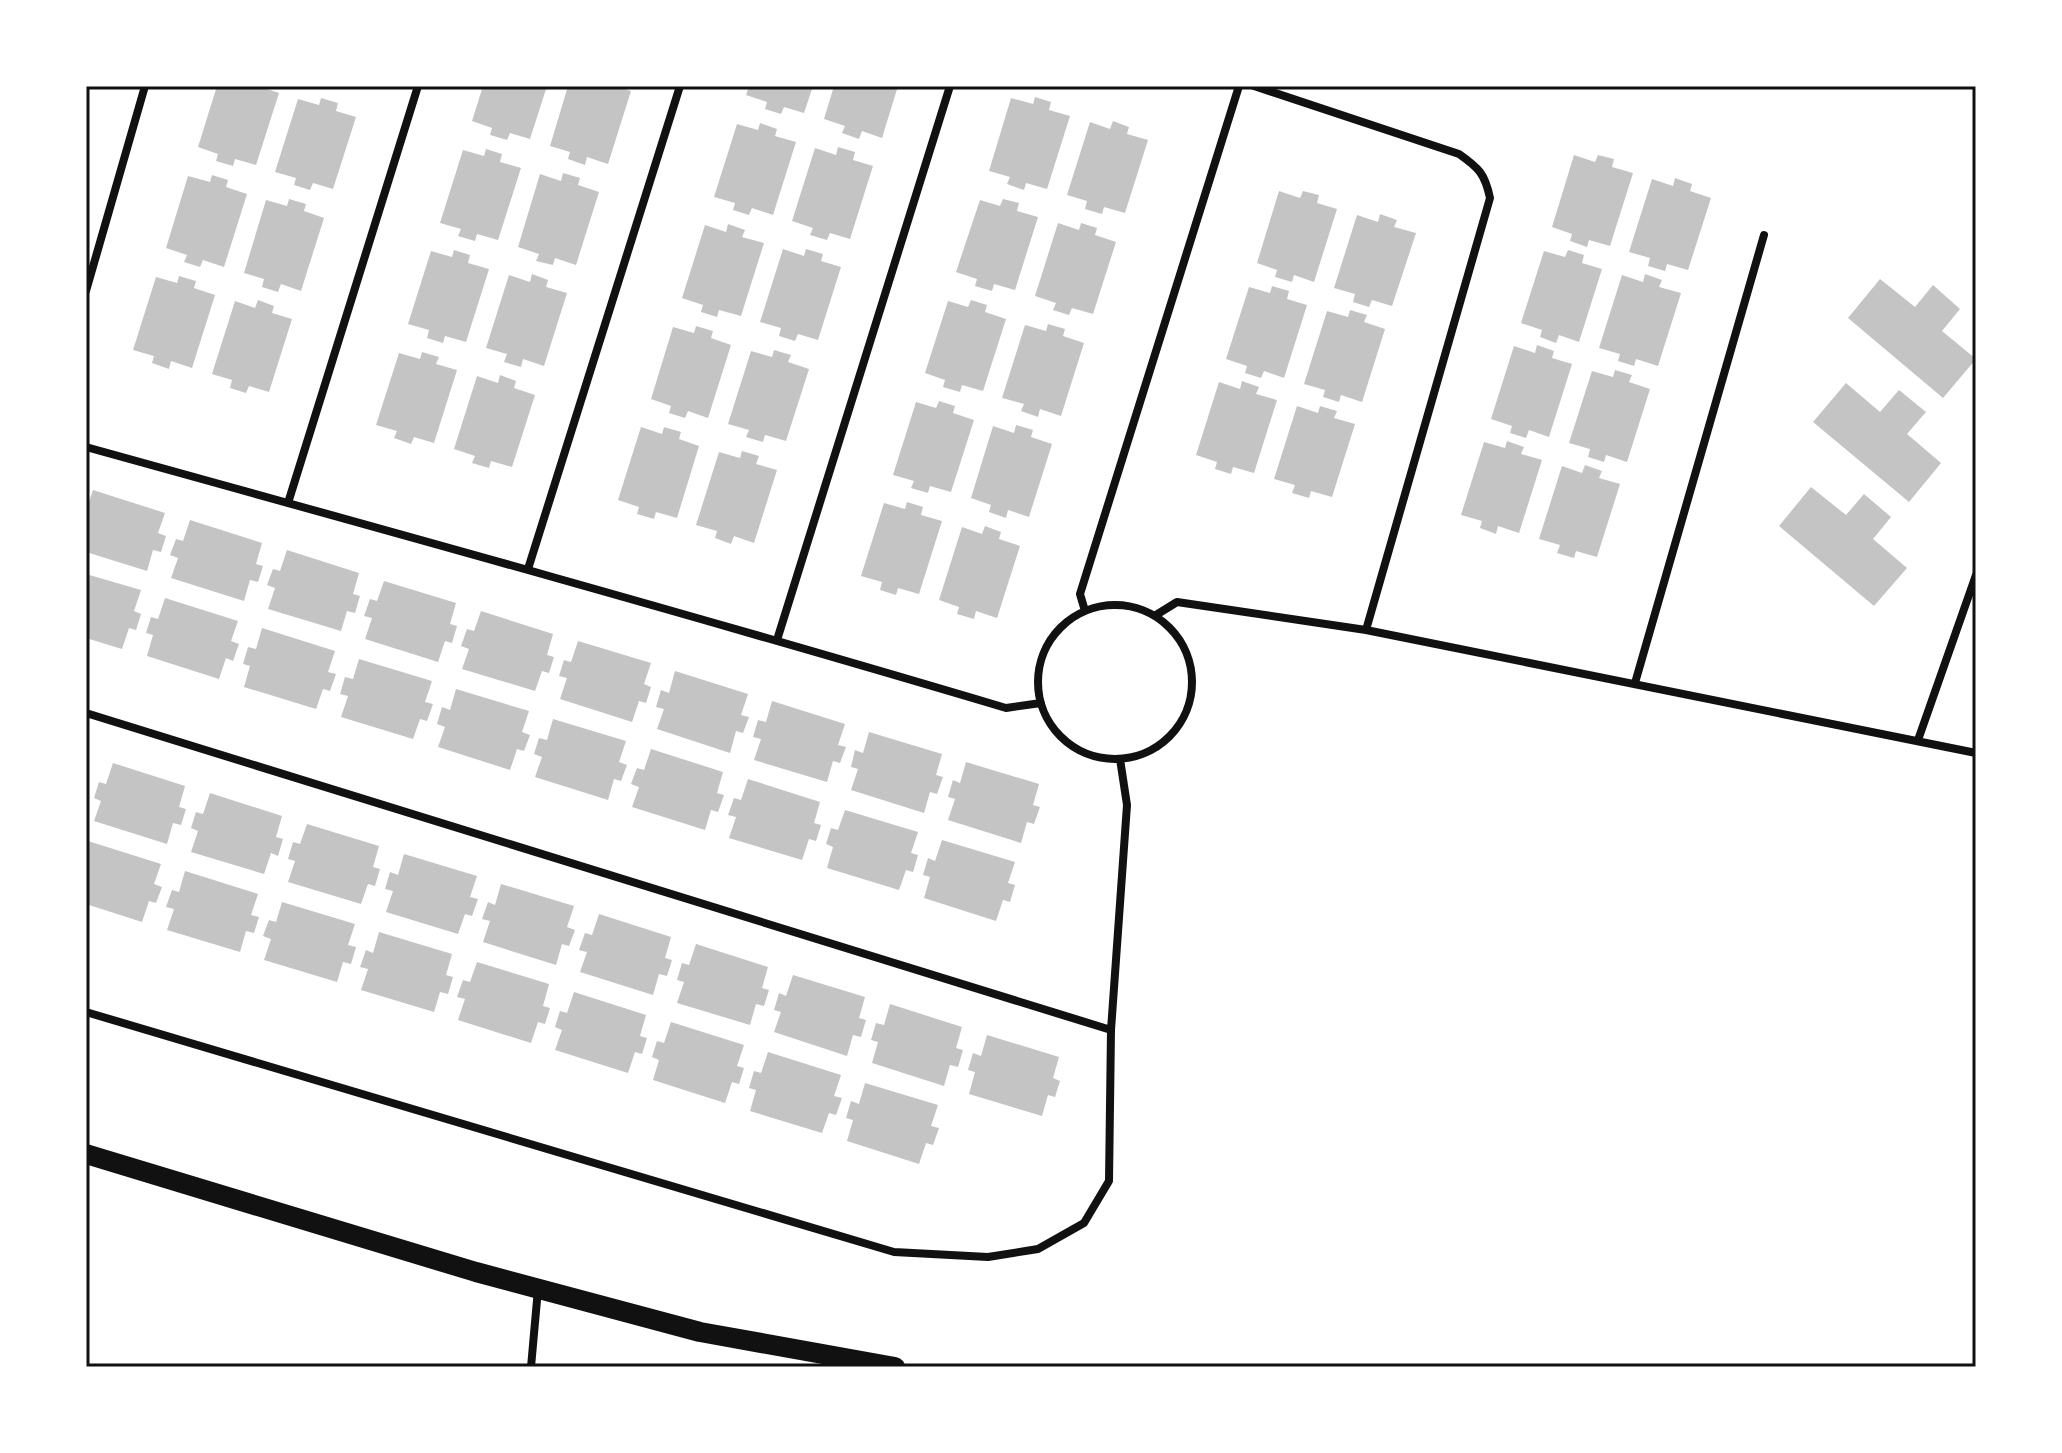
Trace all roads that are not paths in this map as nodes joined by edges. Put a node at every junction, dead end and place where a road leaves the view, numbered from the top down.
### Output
1 (145, 86) edge
2 (418, 86) edge
3 (680, 86) edge
4 (950, 86) edge
5 (1239, 86) edge
6 (1254, 86) edge
7 (1764, 235) dead end
8 (86, 291) edge
9 (86, 447) edge
10 (288, 503) junction
11 (528, 569) junction
12 (1976, 575) edge
13 (1085, 611) junction
14 (1156, 615) junction
15 (1366, 630) junction
16 (777, 640) junction
17 (1635, 683) junction
18 (1041, 703) junction
19 (86, 713) edge
20 (1918, 740) junction
21 (1976, 753) edge
22 (1120, 759) junction
23 (86, 1012) edge
24 (1111, 1030) junction
25 (86, 1154) edge
26 (538, 1288) junction
27 (531, 1367) edge
28 (895, 1367) edge

1 - 8 street
2 - 10 street
3 - 11 street
4 - 16 street
5 - 13 street
6 - 15 street
7 - 17 street
9 - 10 street
10 - 11 street
11 - 16 street
12 - 20 street
13 - 14 street
13 - 18 street
14 - 15 street
14 - 22 street
15 - 17 street
16 - 18 street
17 - 20 street
18 - 22 street
19 - 24 street
20 - 21 street
22 - 24 street
23 - 24 street
25 - 26 main road
26 - 27 street
26 - 28 main road

